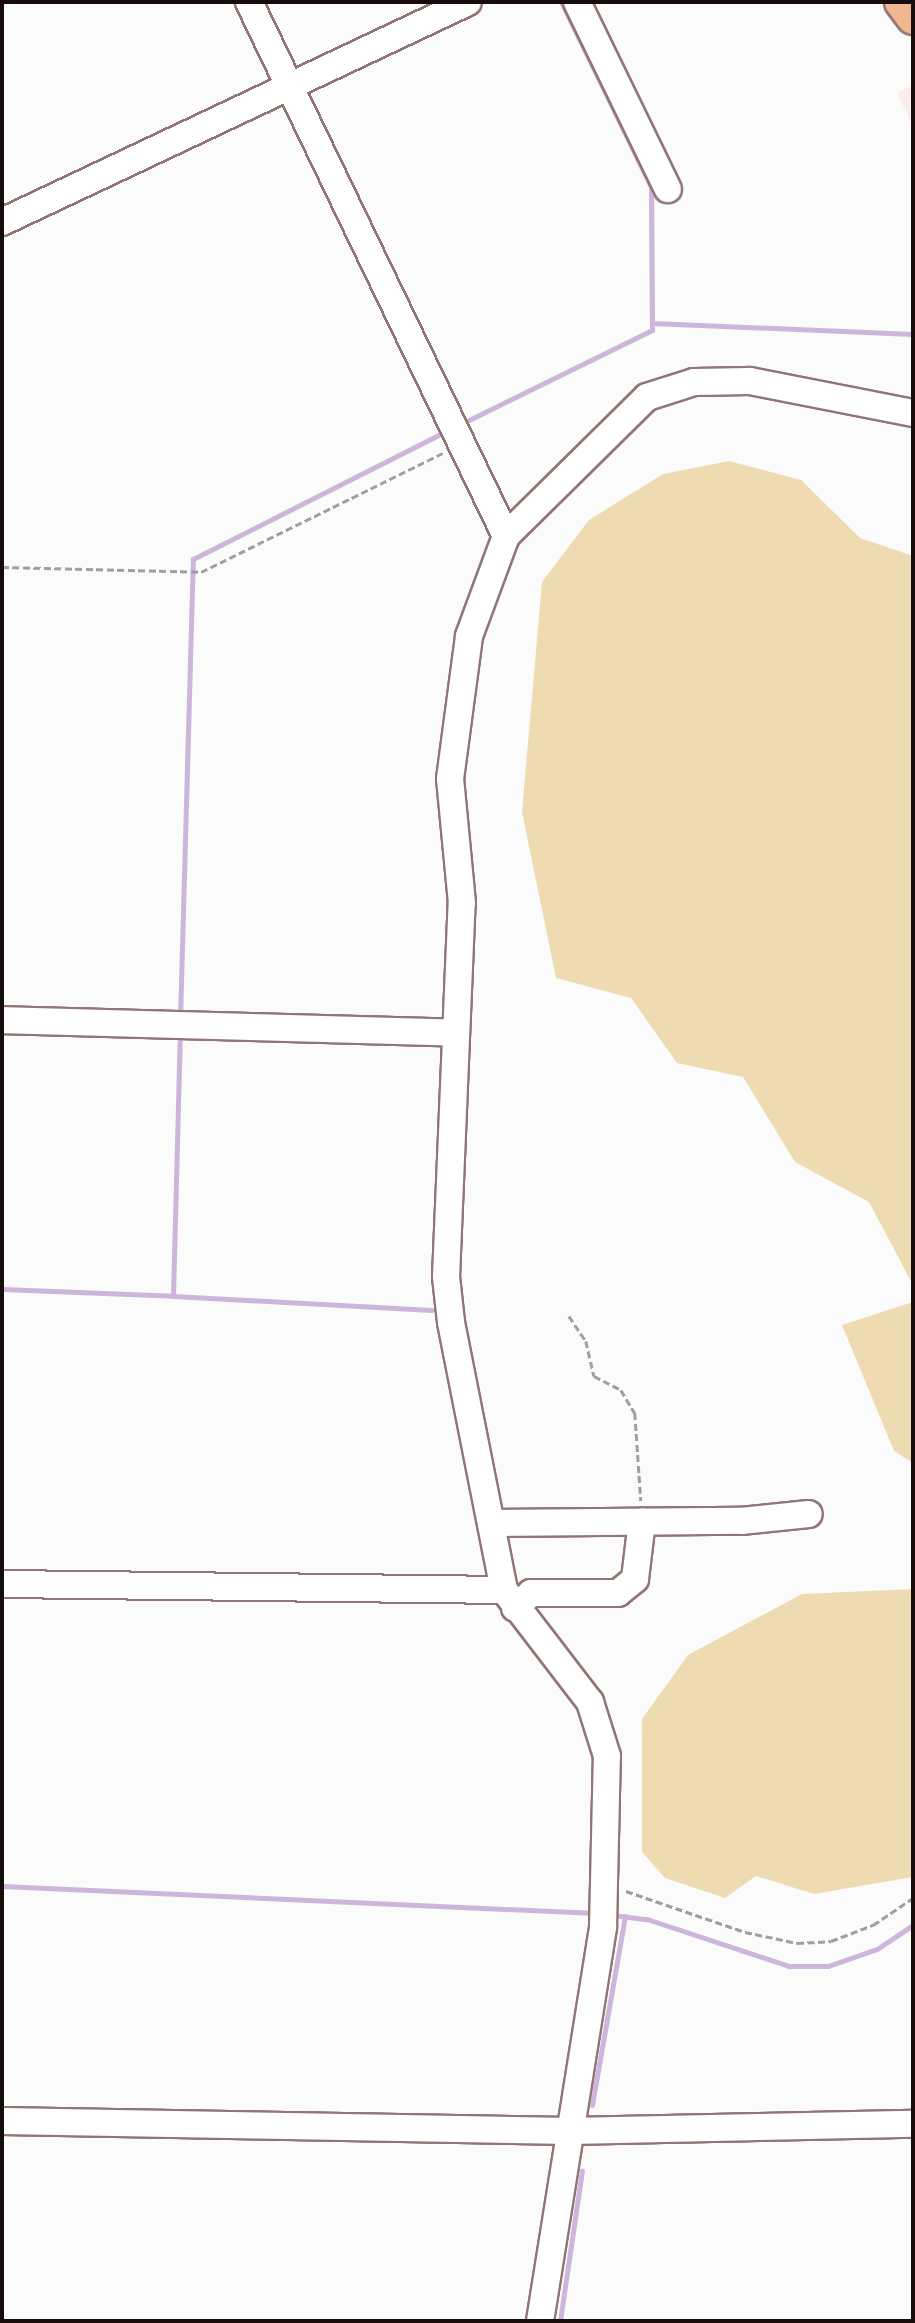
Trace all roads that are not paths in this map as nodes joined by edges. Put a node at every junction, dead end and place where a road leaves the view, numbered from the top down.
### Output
1 (249, 2) edge
2 (468, 2) edge
3 (577, 2) edge
4 (901, 2) edge
5 (913, 18) edge
6 (289, 85) junction
7 (668, 189) dead end
8 (2, 222) edge
9 (913, 413) edge
10 (506, 536) junction
11 (2, 1020) edge
12 (455, 1033) junction
13 (809, 1514) dead end
14 (642, 1521) junction
15 (491, 1523) junction
16 (2, 1584) edge
17 (510, 1599) junction
18 (2, 2121) edge
19 (913, 2124) edge
20 (570, 2131) junction
21 (540, 2321) edge

1 - 6 street
2 - 6 street
3 - 7 street
4 - 5 main road
6 - 8 street
6 - 10 street
9 - 10 street
10 - 12 street
11 - 12 street
12 - 15 street
13 - 14 street
14 - 15 street
14 - 17 street
15 - 17 street
16 - 17 street
17 - 20 street
18 - 20 street
19 - 20 street
20 - 21 street

